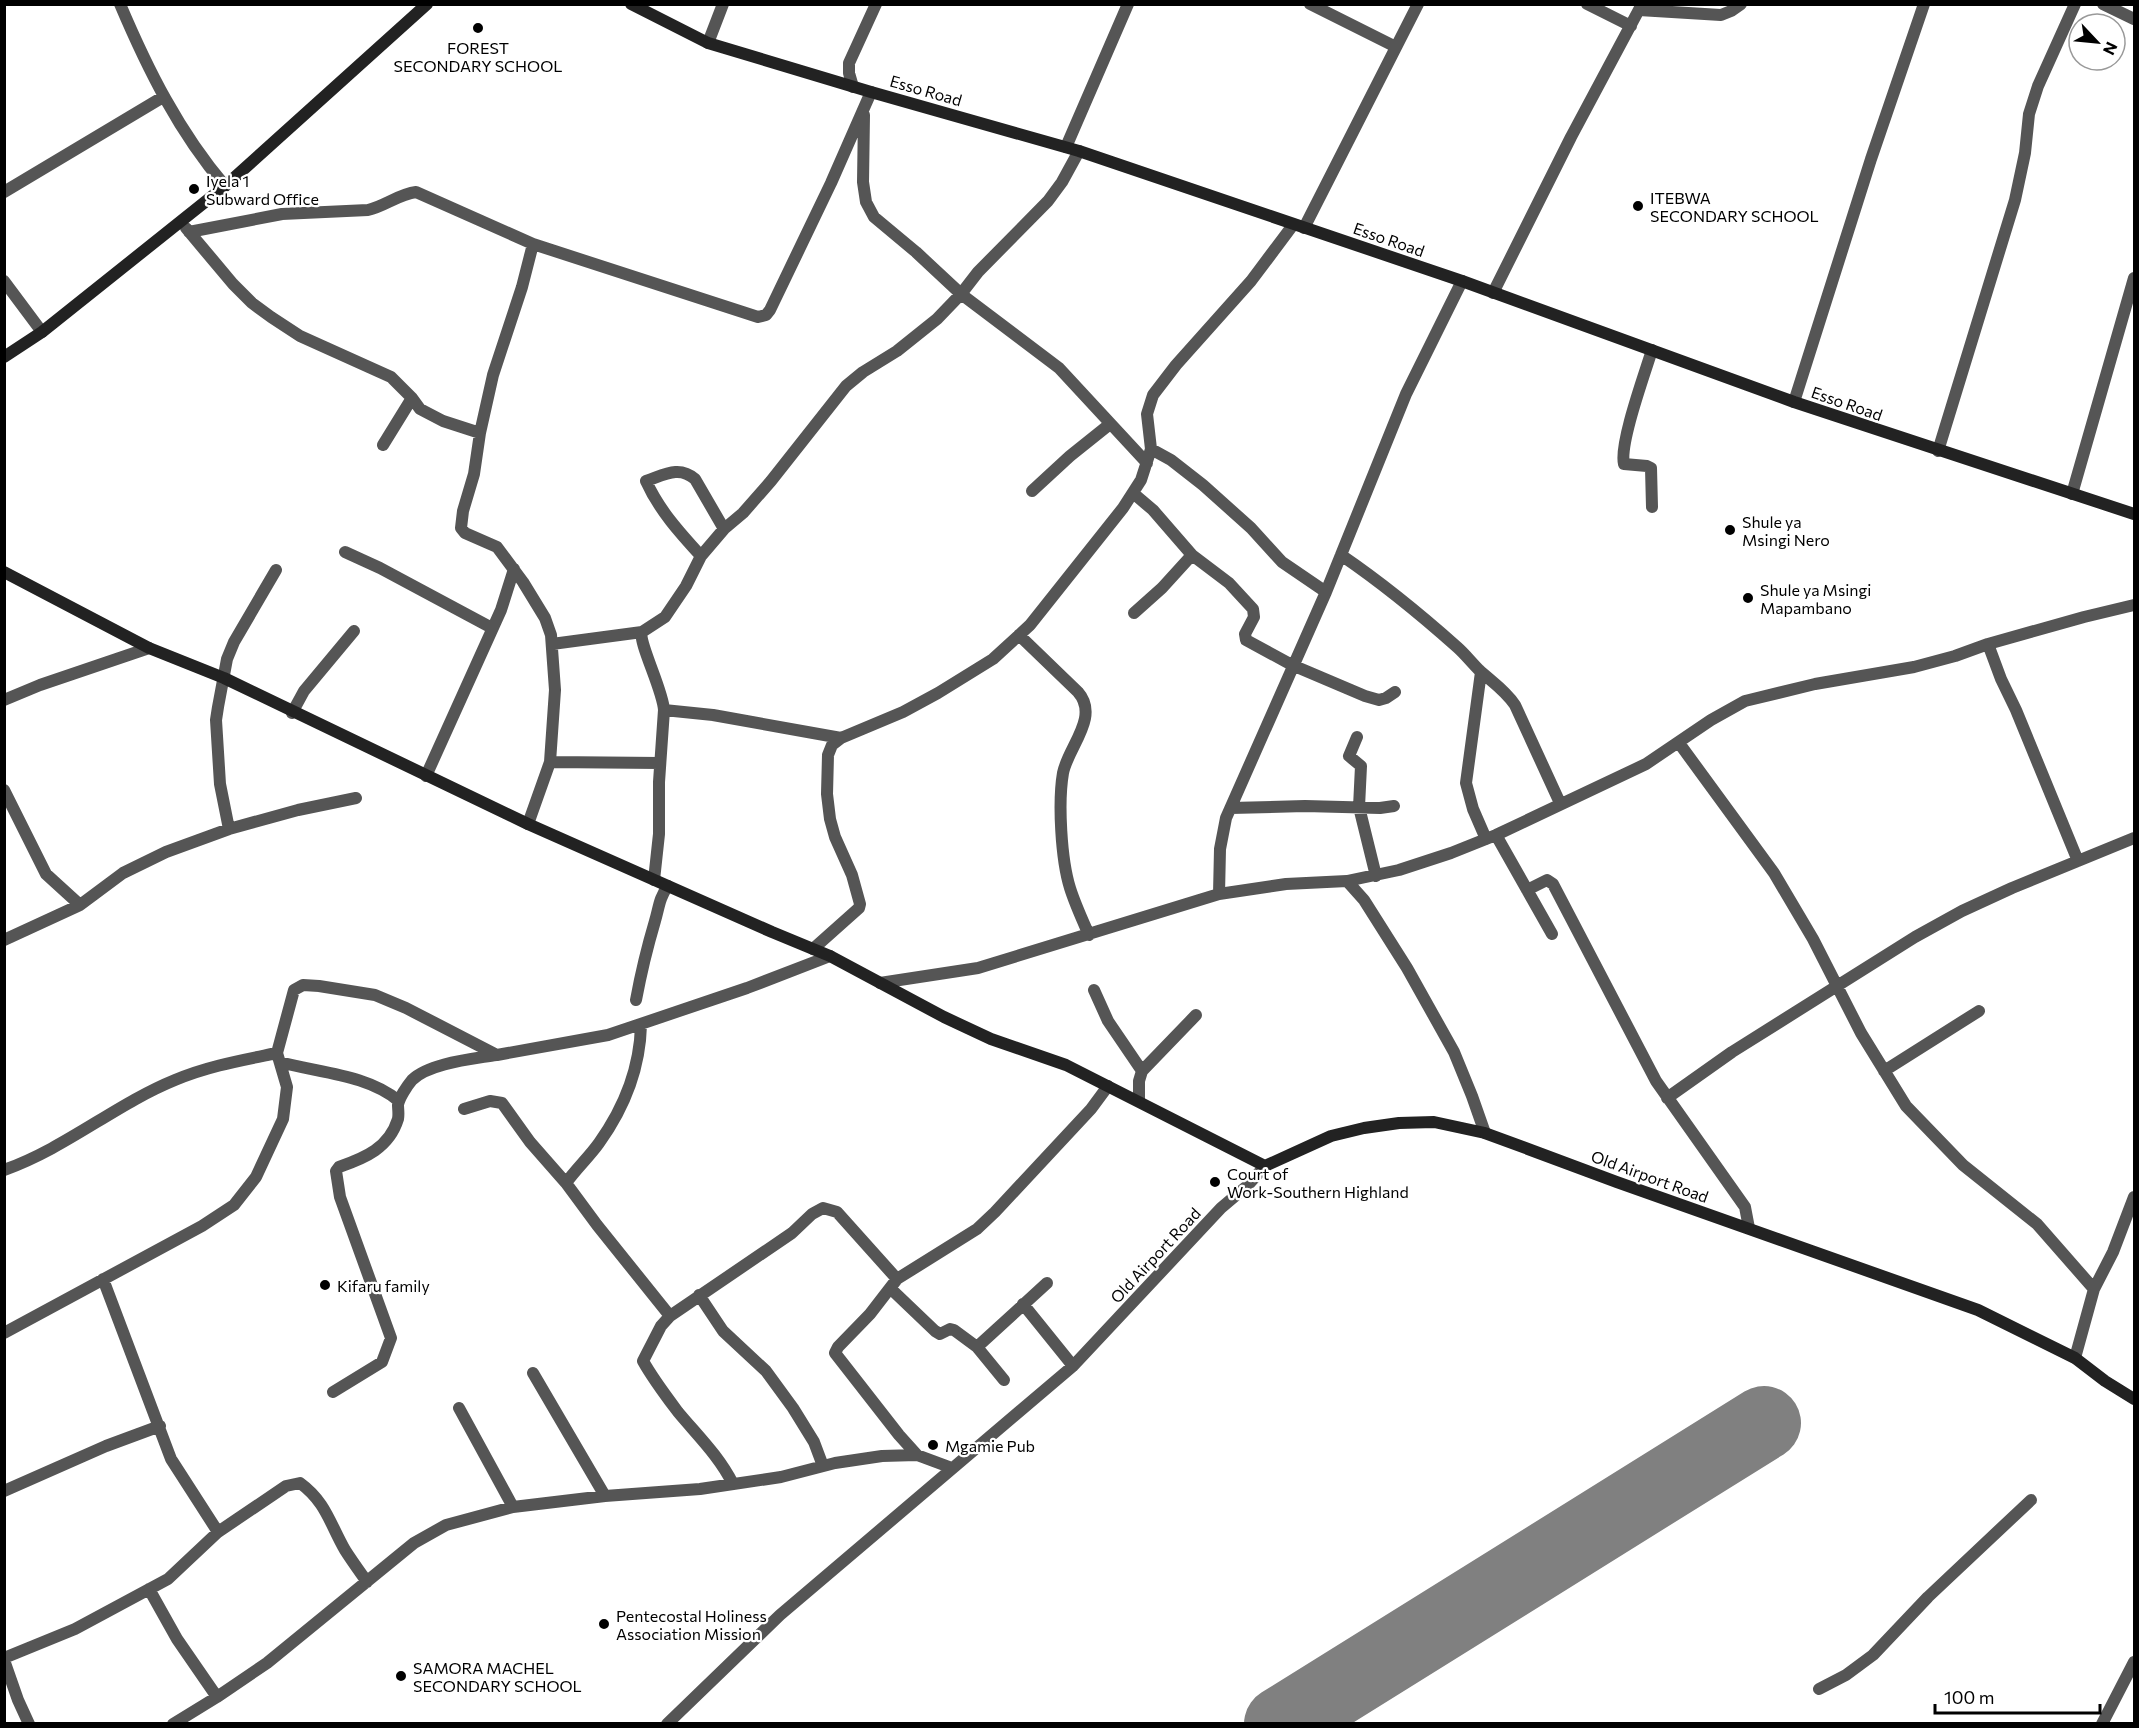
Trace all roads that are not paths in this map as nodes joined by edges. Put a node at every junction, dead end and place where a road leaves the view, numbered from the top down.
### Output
1 (120, 4) edge
2 (427, 4) edge
3 (631, 4) edge
4 (723, 4) edge
5 (876, 4) edge
6 (1128, 4) edge
7 (1310, 4) edge
8 (1418, 4) edge
9 (1587, 4) edge
10 (1741, 4) edge
11 (1924, 4) edge
12 (2075, 4) edge
13 (2103, 4) edge
14 (1641, 7) edge
15 (2134, 20) edge
16 (1631, 26) junction
17 (708, 43) junction
18 (1396, 47) junction
19 (854, 87) junction
20 (871, 92) junction
21 (163, 97) junction
22 (865, 107) junction
23 (1066, 147) junction
24 (1079, 151) junction
25 (225, 186) junction
26 (4, 192) edge
27 (180, 220) junction
28 (1298, 227) junction
29 (189, 232) junction
30 (533, 244) junction
31 (2134, 278) edge
32 (4, 281) edge
33 (1462, 281) junction
34 (1493, 293) junction
35 (961, 294) junction
36 (42, 332) junction
37 (1652, 350) junction
38 (4, 357) edge
39 (412, 398) junction
40 (1794, 402) junction
41 (1110, 424) junction
42 (480, 433) junction
43 (383, 444) dead end
44 (1151, 449) junction
45 (1938, 451) junction
46 (1147, 463) junction
47 (1032, 491) dead end
48 (1133, 493) junction
49 (2072, 494) junction
50 (1652, 507) dead end
51 (2134, 514) edge
52 (724, 529) junction
53 (345, 552) dead end
54 (1192, 555) junction
55 (1341, 555) junction
56 (701, 556) junction
57 (514, 569) junction
58 (276, 570) dead end
59 (4, 572) edge
60 (1326, 592) junction
61 (2134, 605) edge
62 (1134, 613) dead end
63 (492, 628) junction
64 (354, 631) dead end
65 (642, 632) junction
66 (1019, 635) junction
67 (552, 644) junction
68 (1988, 644) junction
69 (150, 648) junction
70 (1292, 665) junction
71 (1481, 672) junction
72 (224, 678) junction
73 (1395, 692) dead end
74 (4, 700) edge
75 (664, 710) junction
76 (292, 712) junction
77 (1357, 737) dead end
78 (842, 738) junction
79 (1679, 743) junction
80 (550, 762) junction
81 (660, 763) junction
82 (426, 776) junction
83 (4, 790) edge
84 (356, 798) dead end
85 (1560, 803) junction
86 (1394, 806) dead end
87 (1359, 807) junction
88 (1230, 808) junction
89 (528, 824) junction
90 (229, 829) junction
91 (1491, 837) junction
92 (2134, 838) edge
93 (2078, 861) junction
94 (1376, 876) junction
95 (654, 880) junction
96 (1347, 881) junction
97 (668, 886) junction
98 (1527, 890) junction
99 (1219, 894) junction
100 (80, 905) junction
101 (1552, 934) dead end
102 (1089, 935) junction
103 (4, 940) edge
104 (813, 950) junction
105 (830, 956) junction
106 (880, 983) junction
107 (1836, 986) junction
108 (1094, 990) dead end
109 (636, 1000) dead end
110 (1979, 1011) dead end
111 (1196, 1015) dead end
112 (641, 1025) junction
113 (497, 1055) junction
114 (278, 1057) junction
115 (1142, 1071) junction
116 (1884, 1071) junction
117 (1108, 1086) junction
118 (1667, 1098) junction
119 (399, 1101) junction
120 (1139, 1101) junction
121 (464, 1109) dead end
122 (1485, 1133) junction
123 (1264, 1166) junction
124 (4, 1170) edge
125 (566, 1183) junction
126 (2134, 1197) edge
127 (1749, 1228) junction
128 (102, 1279) junction
129 (893, 1283) junction
130 (1047, 1283) dead end
131 (2094, 1289) junction
132 (699, 1295) junction
133 (1023, 1304) junction
134 (670, 1316) junction
135 (4, 1333) edge
136 (977, 1347) junction
137 (2075, 1358) junction
138 (1073, 1366) junction
139 (533, 1372) dead end
140 (1004, 1380) dead end
141 (333, 1392) dead end
142 (2134, 1399) edge
143 (459, 1408) dead end
144 (160, 1426) junction
145 (917, 1455) junction
146 (823, 1466) junction
147 (952, 1468) junction
148 (733, 1484) junction
149 (4, 1491) edge
150 (605, 1496) junction
151 (2031, 1500) dead end
152 (513, 1507) junction
153 (218, 1532) junction
154 (367, 1582) junction
155 (149, 1589) junction
156 (4, 1659) edge
157 (2134, 1662) edge
158 (1819, 1689) dead end
159 (217, 1697) junction
160 (29, 1724) edge
161 (173, 1724) edge
162 (667, 1724) edge
163 (2103, 1724) edge

1 - 21 street
2 - 25 street
3 - 17 street, Esso Road
4 - 17 street
5 - 19 street
6 - 23 street
7 - 18 street
8 - 18 street
9 - 16 street
10 - 14 street
11 - 40 street
12 - 45 street
13 - 15 street
14 - 16 street
16 - 34 street
17 - 19 street, Esso Road
18 - 28 street
19 - 20 street, Esso Road
20 - 22 street
20 - 23 street, Esso Road
21 - 25 street
21 - 26 street
22 - 30 street
22 - 35 street
23 - 24 street, Esso Road
24 - 28 street, Esso Road
24 - 35 street
25 - 27 street
27 - 29 street
27 - 36 street
28 - 33 street, Esso Road
28 - 44 street
29 - 30 street
29 - 39 street
30 - 42 street
31 - 49 street
32 - 36 street
33 - 34 street, Esso Road
33 - 55 street
34 - 37 street, Esso Road
35 - 41 street
35 - 52 street
36 - 38 street
37 - 40 street, Esso Road
37 - 50 street
39 - 42 street
39 - 43 street
40 - 45 street, Esso Road
41 - 46 street
41 - 47 street
42 - 57 street
44 - 46 street
44 - 60 street
45 - 49 street, Esso Road
46 - 48 street
48 - 54 street
48 - 66 street
49 - 51 street, Esso Road
52 - 56 street
52 - 56 street
53 - 63 street
54 - 62 street
54 - 70 street
55 - 60 street
55 - 71 street
56 - 65 street
57 - 63 street
57 - 67 street
58 - 72 street
59 - 69 street
60 - 70 street
61 - 68 street
63 - 82 street
64 - 76 street
65 - 67 street
65 - 75 street
66 - 78 street
66 - 102 street
67 - 80 street
68 - 79 street
68 - 93 street
69 - 72 street
69 - 74 street
70 - 73 street
70 - 88 street
71 - 85 street
71 - 91 street
72 - 76 street
72 - 90 street
75 - 78 street
75 - 81 street
76 - 82 street
77 - 87 street
78 - 104 street
79 - 85 street
79 - 107 street
80 - 81 street
80 - 89 street
81 - 95 street
82 - 89 street
83 - 100 street
84 - 90 street
85 - 91 street
86 - 87 street
87 - 88 street
87 - 94 street
88 - 99 street
89 - 95 street
90 - 100 street
91 - 94 street
91 - 98 street
92 - 93 street
93 - 107 street
94 - 96 street
95 - 97 street
96 - 99 street
96 - 122 street
97 - 104 street
97 - 109 street
98 - 101 street
98 - 118 street
99 - 102 street
100 - 103 street
102 - 106 street
104 - 105 street
105 - 106 street
105 - 112 street
106 - 117 street
107 - 116 street
107 - 118 street
108 - 115 street
110 - 116 street
111 - 115 street
112 - 113 street
112 - 125 street
113 - 114 street
113 - 119 street
114 - 119 street
114 - 124 street
114 - 128 street
115 - 120 street
116 - 131 street
117 - 120 street
117 - 129 street
118 - 127 street
119 - 141 street
120 - 123 street
121 - 125 street
122 - 123 street, Old Airport Road
122 - 127 street, Old Airport Road
123 - 138 street, Old Airport Road
125 - 134 street
126 - 131 street
127 - 137 street, Old Airport Road
128 - 135 street
128 - 144 street
129 - 132 street
129 - 136 street
129 - 145 street
130 - 133 street
131 - 137 street
132 - 134 street
132 - 146 street
133 - 136 street
133 - 138 street
134 - 148 street
136 - 140 street
137 - 142 street, Old Airport Road
138 - 147 street, Old Airport Road
139 - 150 street
143 - 152 street
144 - 149 street
144 - 153 street
145 - 146 street
145 - 147 street
146 - 148 street
147 - 162 street, Old Airport Road
148 - 150 street
150 - 152 street
151 - 158 street
152 - 154 street
153 - 154 street
153 - 155 street
154 - 159 street
155 - 156 street
155 - 159 street
156 - 160 street
157 - 163 street
159 - 161 street

